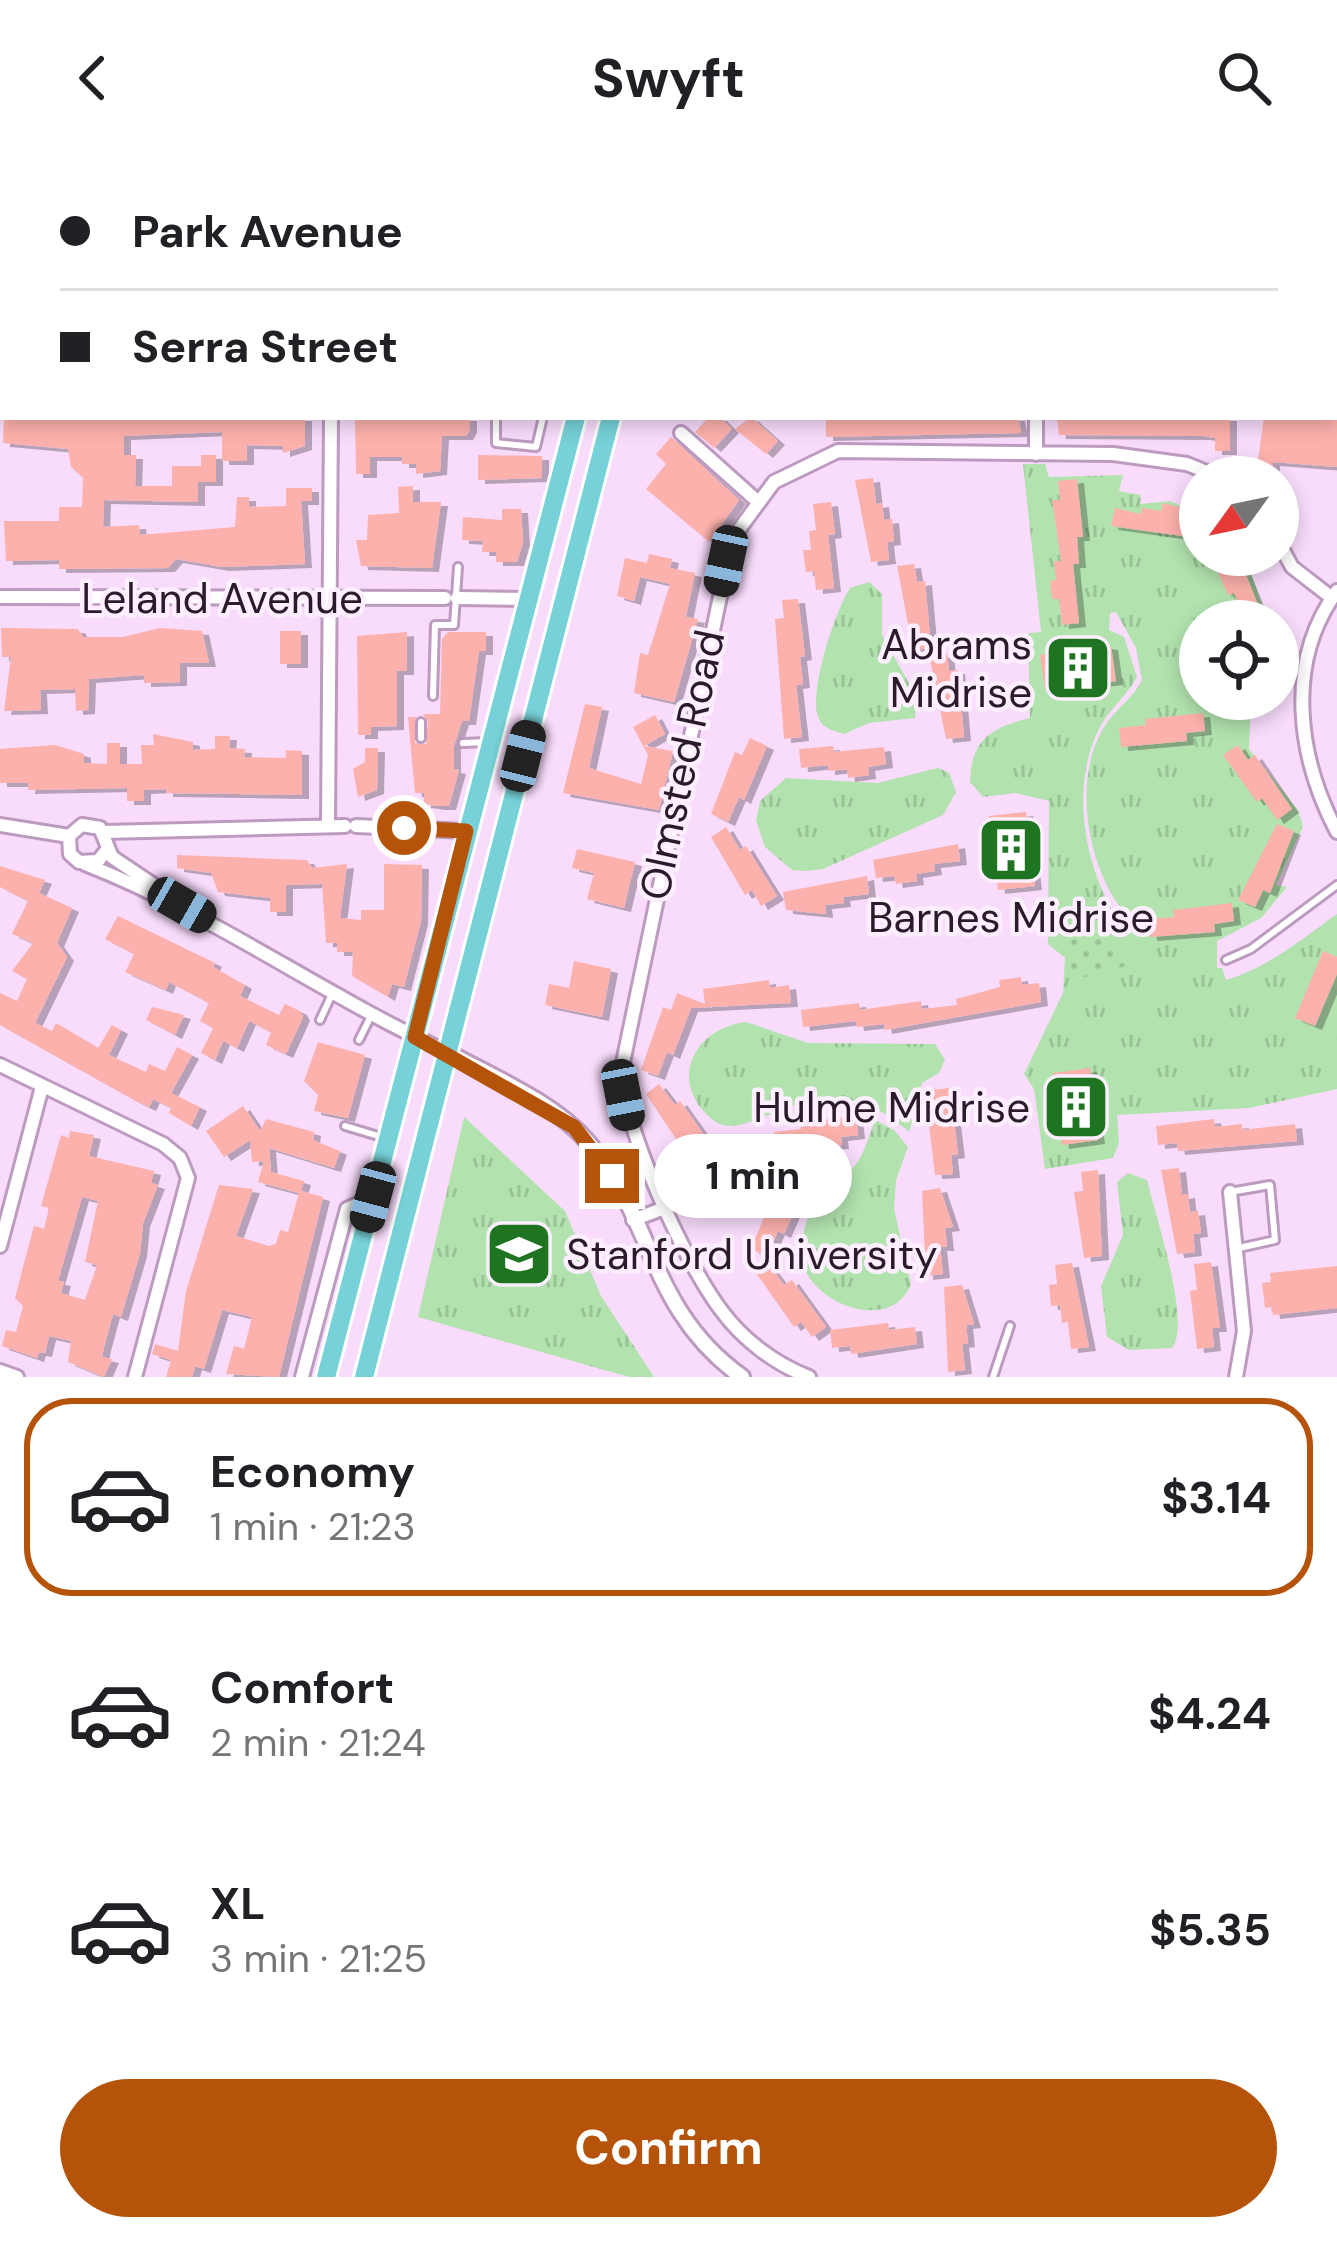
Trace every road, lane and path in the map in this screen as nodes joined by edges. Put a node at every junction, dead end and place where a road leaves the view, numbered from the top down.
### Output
1 (331, 420) edge
2 (496, 420) edge
3 (542, 420) edge
4 (575, 420) edge
5 (609, 420) edge
6 (1036, 420) edge
7 (681, 433) dead end
8 (1036, 454) junction
9 (1179, 466) edge
10 (756, 500) junction
11 (458, 567) dead end
12 (1299, 572) edge
13 (1334, 594) edge
14 (0, 597) edge
15 (327, 598) junction
16 (451, 598) junction
17 (528, 598) junction
18 (433, 697) dead end
19 (421, 722) dead end
20 (421, 738) dead end
21 (463, 742) dead end
22 (489, 742) junction
23 (0, 825) edge
24 (328, 825) junction
25 (466, 831) junction
26 (104, 832) junction
27 (1337, 832) edge
28 (69, 836) junction
29 (106, 851) junction
30 (86, 864) junction
31 (1337, 885) edge
32 (182, 905) junction
33 (1226, 960) dead end
34 (333, 992) junction
35 (371, 1014) junction
36 (320, 1019) dead end
37 (415, 1037) junction
38 (359, 1040) dead end
39 (447, 1052) junction
40 (0, 1065) edge
41 (42, 1087) junction
42 (345, 1126) dead end
43 (388, 1139) junction
44 (1230, 1192) joint
45 (373, 1197) junction
46 (667, 1207) junction
47 (633, 1220) junction
48 (0, 1246) edge
49 (1237, 1248) junction
50 (1010, 1326) dead end
51 (0, 1371) edge
52 (17, 1377) edge
53 (135, 1377) edge
54 (302, 1377) edge
55 (326, 1377) edge
56 (364, 1377) edge
57 (742, 1377) edge
58 (809, 1377) edge
59 (993, 1377) edge
60 (1236, 1377) edge

1 - 15 street
2 - 3 lane
4 - 17 main road
5 - 39 main road
6 - 8 street
7 - 10 street
8 - 9 street, Olmsted Road
8 - 10 street, Olmsted Road
10 - 46 street, Olmsted Road
11 - 16 lane
12 - 13 street
13 - 27 street
14 - 15 street, Leland Avenue
15 - 16 street, Leland Avenue
15 - 24 street
16 - 17 street, Leland Avenue
16 - 18 lane
17 - 22 main road
19 - 20 lane
21 - 22 lane
22 - 25 main road
23 - 28 street
24 - 25 street
24 - 26 street
25 - 37 main road
26 - 28 street
26 - 29 street
28 - 30 street
29 - 30 street
29 - 32 street
30 - 32 street
31 - 33 lane
32 - 34 street
34 - 35 street
34 - 36 lane
35 - 37 street
35 - 38 lane
37 - 39 street
37 - 43 main road
39 - 47 street
39 - 56 main road
40 - 41 street
41 - 48 street
41 - 53 street
42 - 43 lane
43 - 45 main road
44 - 49 street
44 - 49 lane
45 - 54 street
45 - 55 main road
46 - 47 street
46 - 58 street, Olmsted Road
47 - 57 street
49 - 60 street
50 - 59 lane
51 - 52 street

